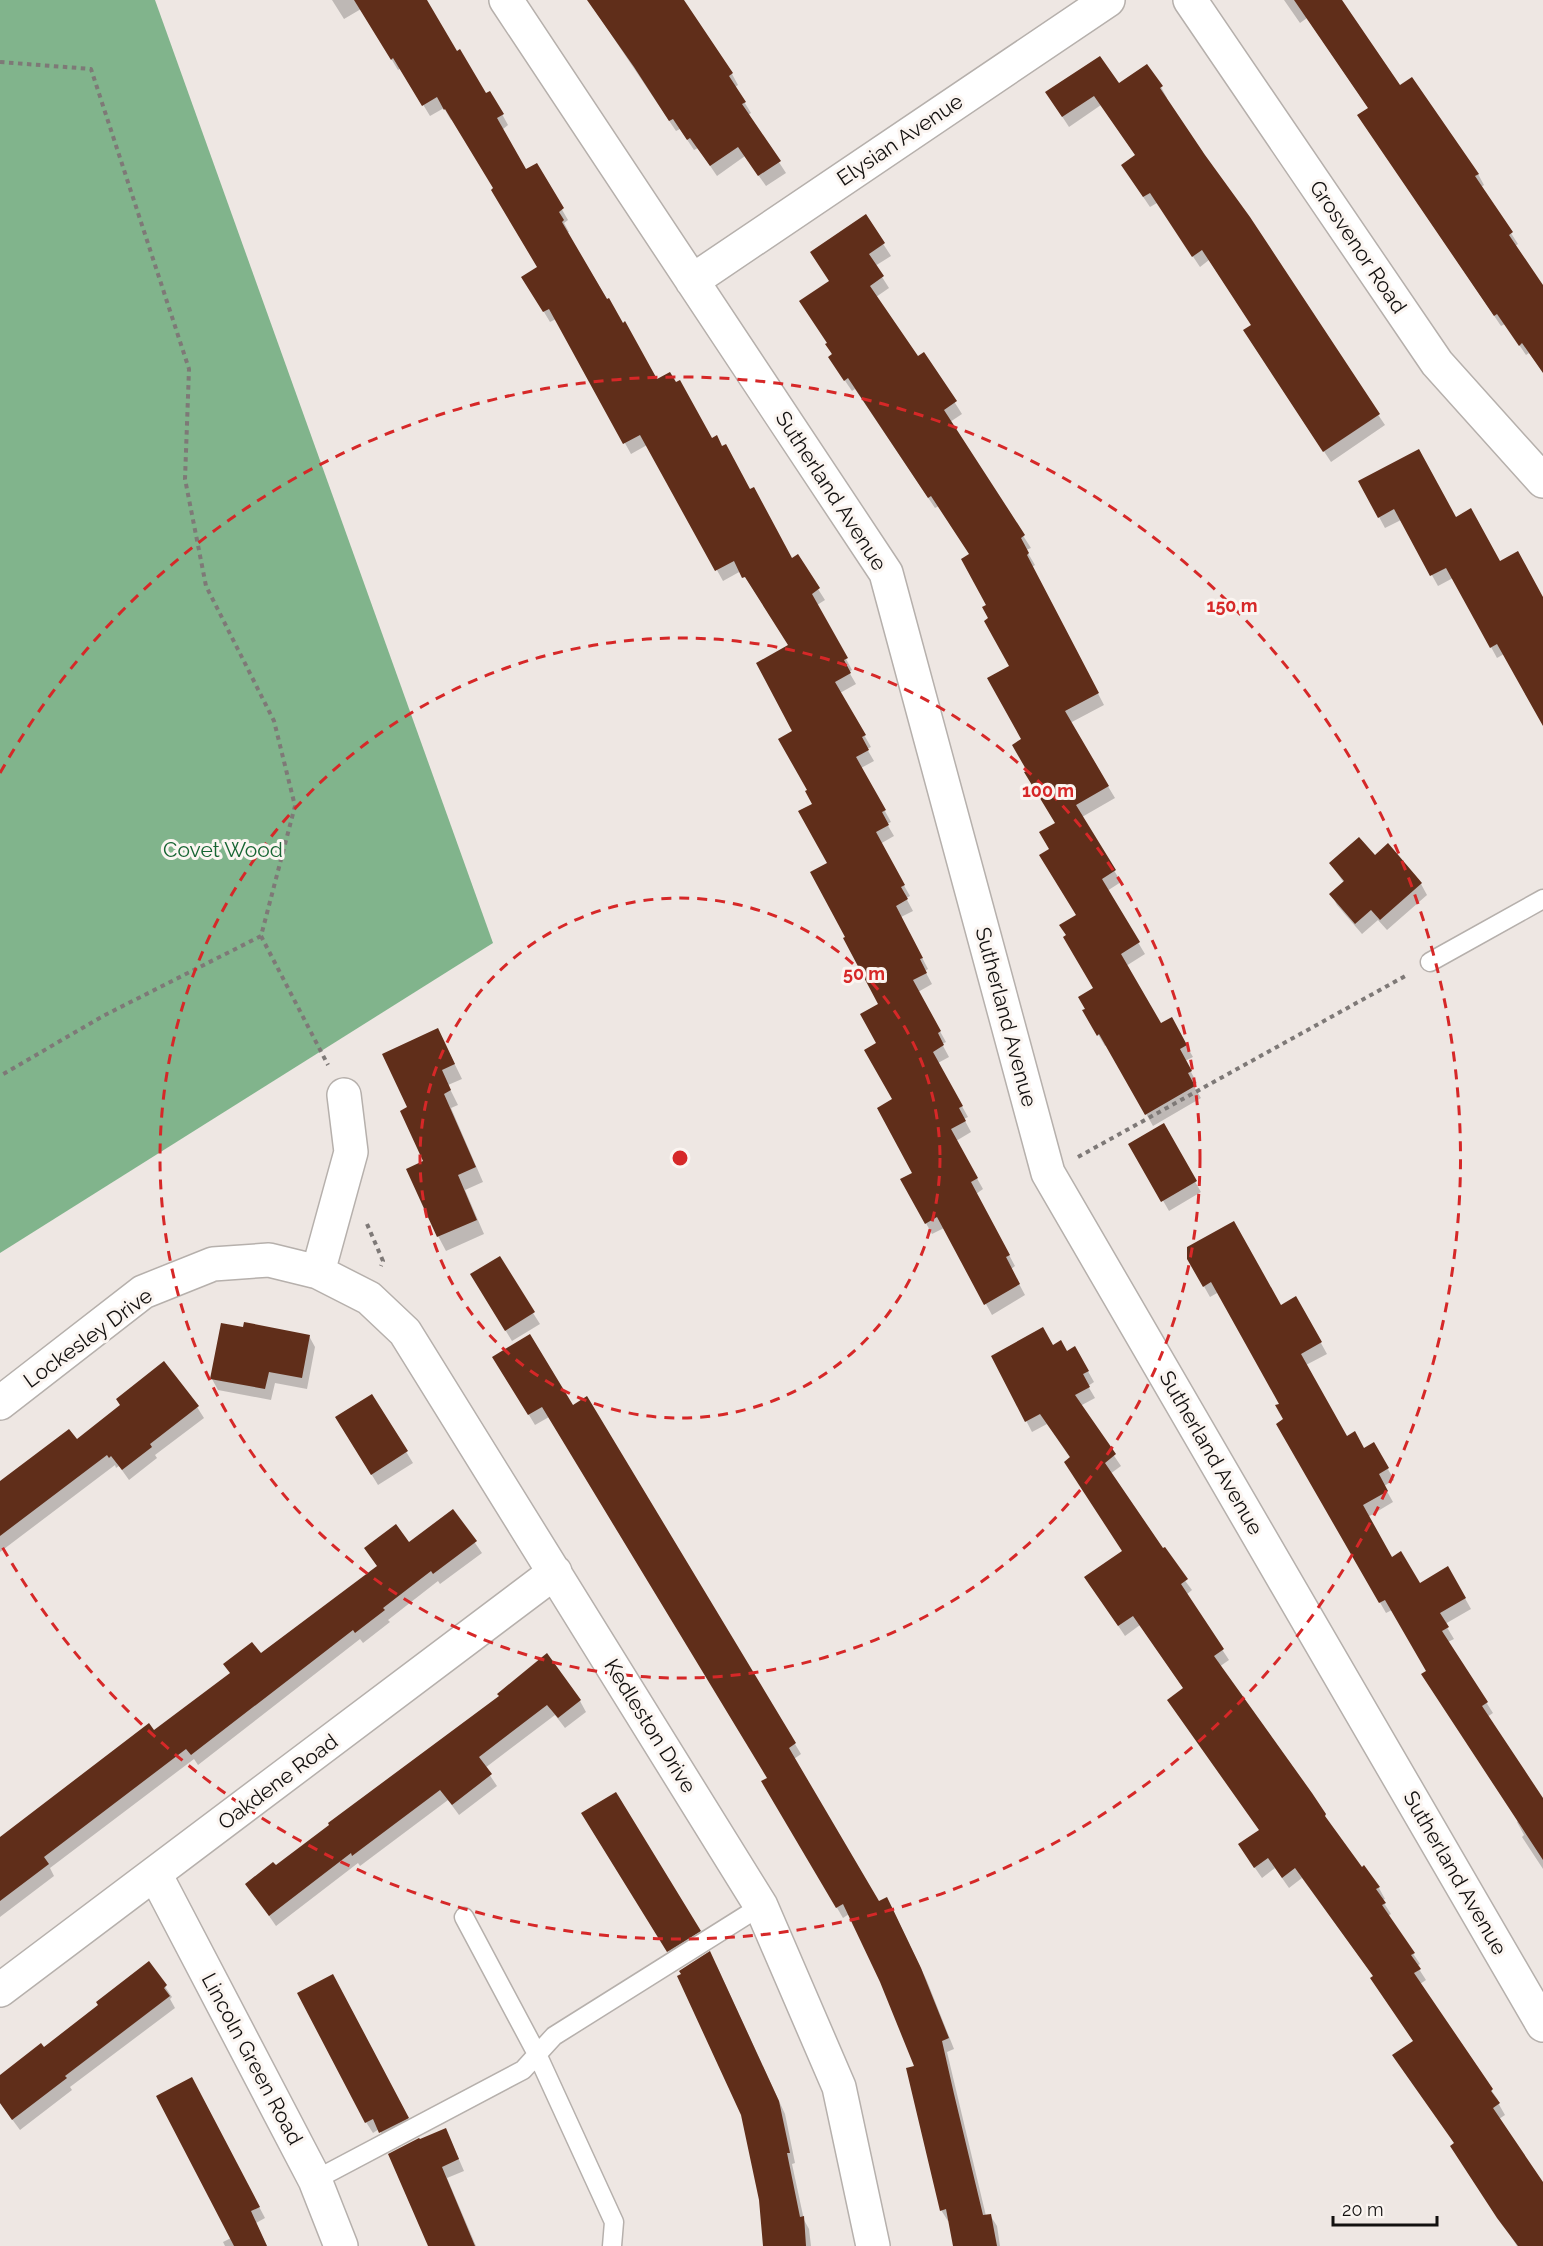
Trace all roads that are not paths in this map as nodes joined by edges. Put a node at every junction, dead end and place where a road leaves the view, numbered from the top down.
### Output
1 (506, 0) edge
2 (1108, 0) edge
3 (1190, 0) edge
4 (692, 281) junction
5 (1543, 481) edge
6 (1543, 899) edge
7 (1430, 962) road end
8 (344, 1095) road end
9 (318, 1272) junction
10 (0, 1403) edge
11 (555, 1572) junction
12 (155, 1874) junction
13 (761, 1906) junction
14 (464, 1917) dead end
15 (0, 1990) edge
16 (1543, 2025) edge
17 (537, 2054) junction
18 (315, 2180) junction
19 (341, 2246) edge
20 (612, 2246) edge
21 (873, 2246) edge

1 - 4 street, Sutherland Avenue
2 - 4 street, Elysian Avenue
3 - 5 street, Grosvenor Road
4 - 16 street, Sutherland Avenue
6 - 7 lane
8 - 9 street
9 - 10 street, Lockesley Drive
9 - 11 street, Kedleston Drive
11 - 12 street, Oakdene Road
11 - 13 street, Kedleston Drive
12 - 15 street, Oakdene Road
12 - 18 street, Lincoln Green Road
13 - 17 lane
13 - 21 street, Kedleston Drive
14 - 17 lane
17 - 18 lane
17 - 20 lane
18 - 19 street, Lincoln Green Road

